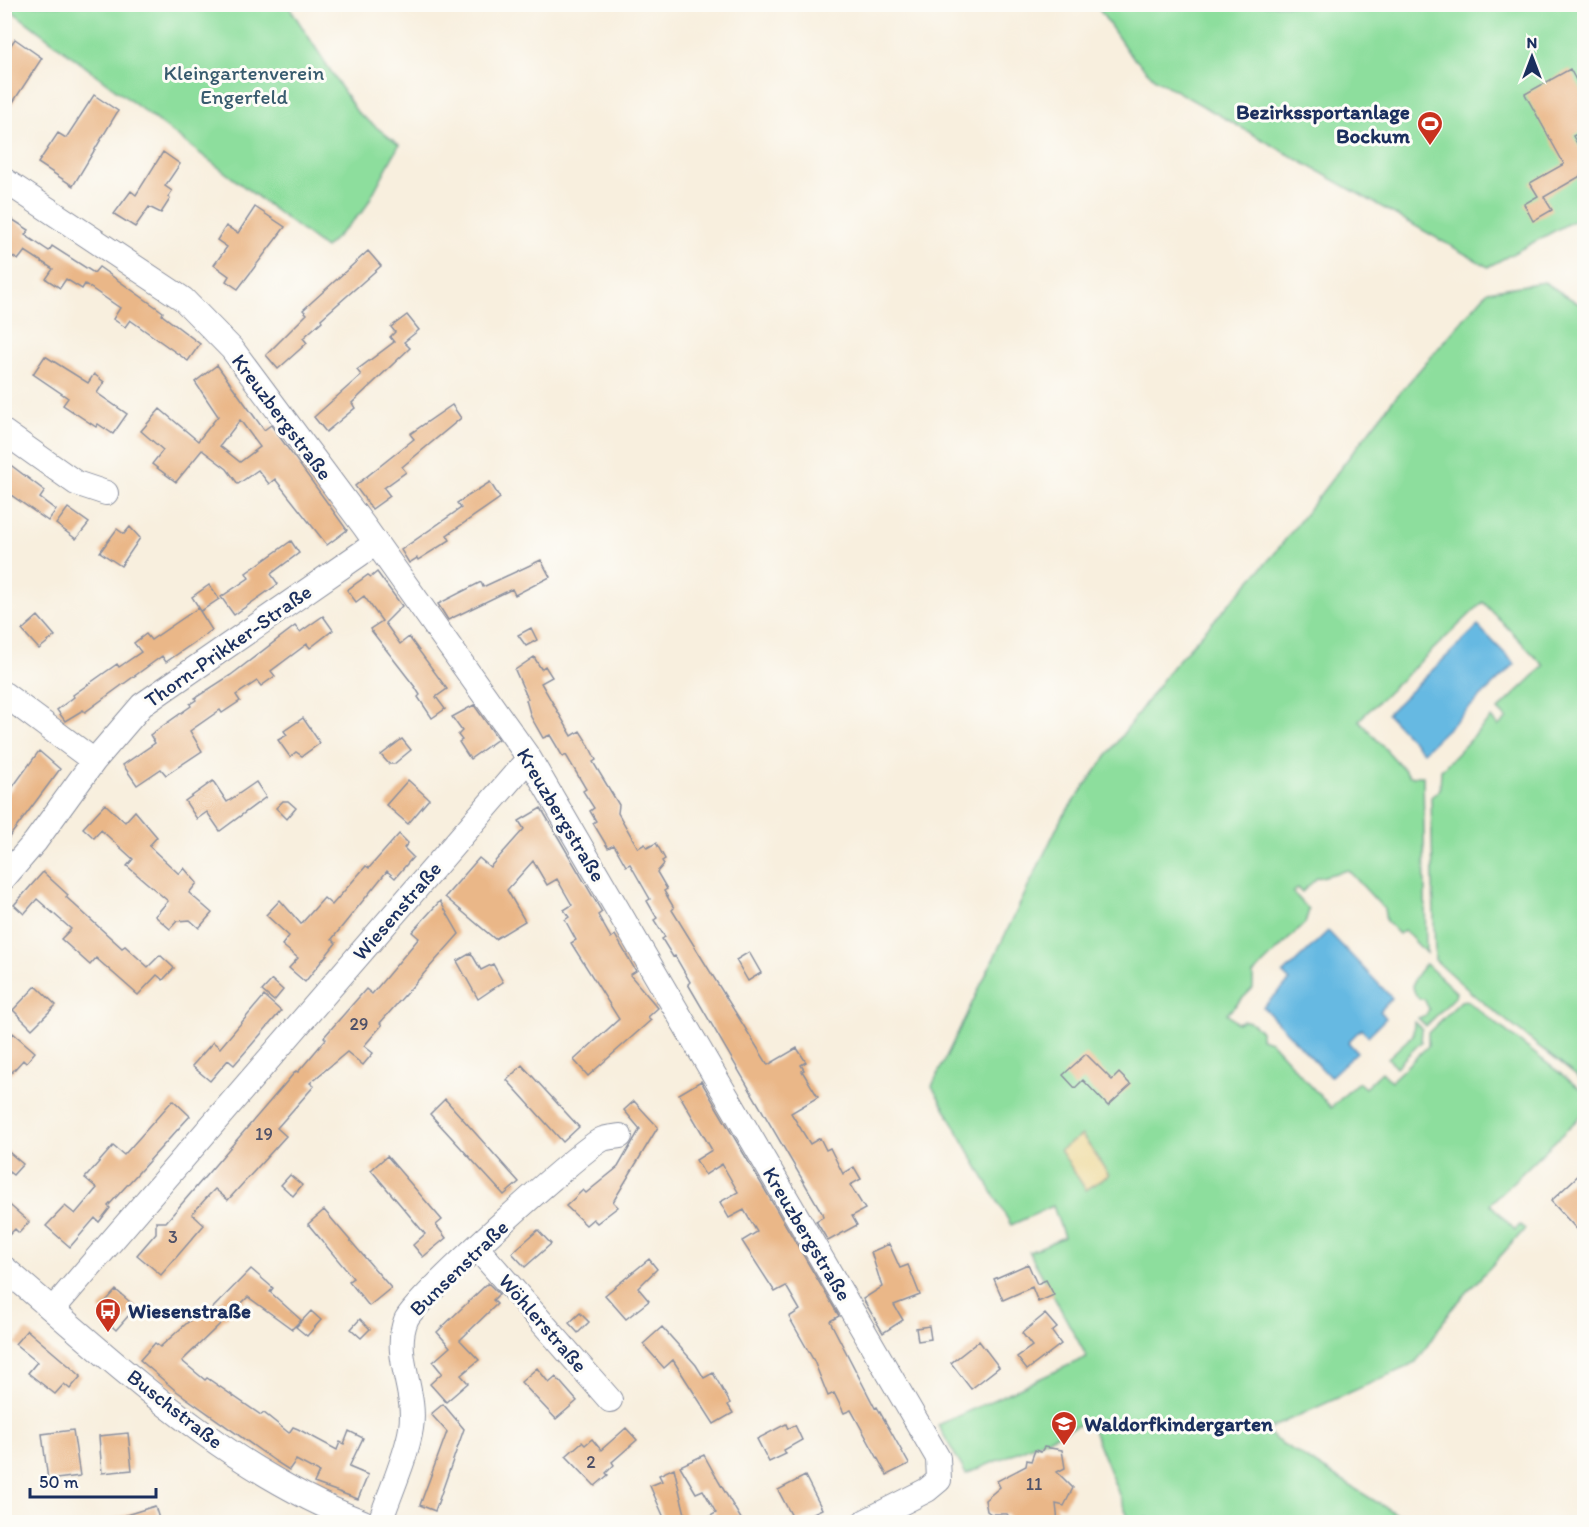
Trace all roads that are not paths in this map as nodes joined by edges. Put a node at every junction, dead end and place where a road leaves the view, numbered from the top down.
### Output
1 (4, 180) edge
2 (4, 432) edge
3 (106, 493) dead end
4 (376, 543) junction
5 (4, 694) edge
6 (529, 758) junction
7 (94, 761) junction
8 (4, 878) edge
9 (620, 1136) dead end
10 (476, 1246) junction
11 (4, 1268) edge
12 (53, 1309) junction
13 (610, 1400) dead end
14 (363, 1522) edge
15 (380, 1522) edge
16 (864, 1522) edge

1 - 4 street, Kreuzbergstraße
2 - 3 street
4 - 6 street, Kreuzbergstraße
4 - 7 street, Thorn-Prikker-Straße
5 - 7 street
6 - 12 street, Wiesenstraße
6 - 16 street, Kreuzbergstraße
7 - 8 street, Thorn-Prikker-Straße
9 - 10 street, Bunsenstraße
10 - 13 street, Wöhlerstraße
10 - 15 street, Bunsenstraße
11 - 12 street, Buschstraße
12 - 14 street, Buschstraße

